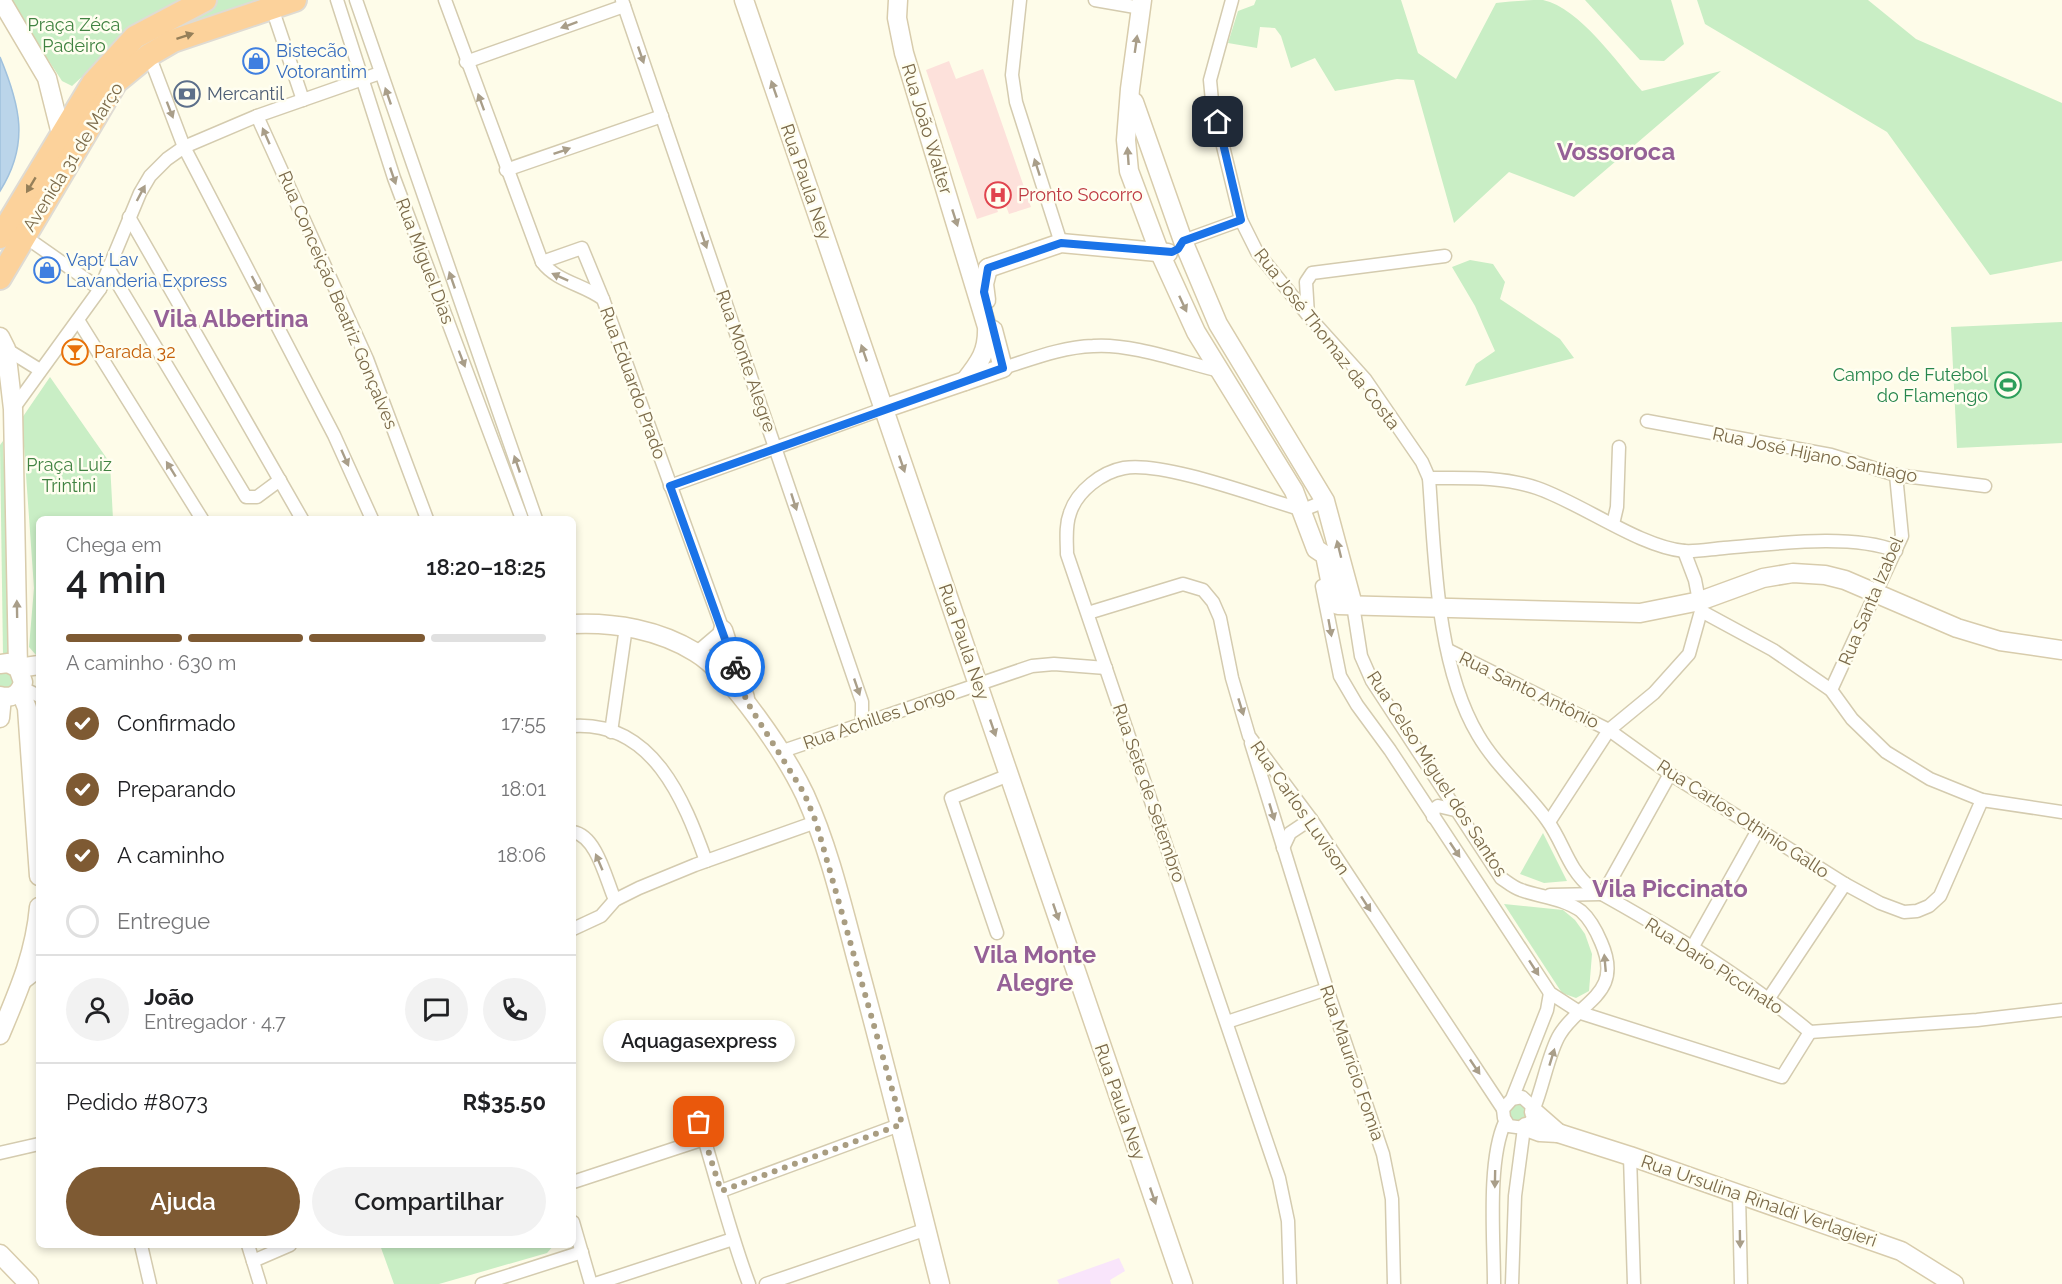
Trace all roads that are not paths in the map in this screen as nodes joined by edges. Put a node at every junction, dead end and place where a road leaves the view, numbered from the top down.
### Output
1 (1, 0) edge
2 (205, 0) edge
3 (295, 0) edge
4 (338, 0) edge
5 (356, 0) edge
6 (445, 0) edge
7 (744, 0) edge
8 (898, 0) edge
9 (1020, 0) edge
10 (1095, 0) edge
11 (1232, 0) edge
12 (623, 3) edge
13 (271, 4) edge
14 (1141, 4) edge
15 (149, 55) junction
16 (466, 62) junction
17 (380, 73) junction
18 (46, 78) junction
19 (362, 80) junction
20 (1130, 89) junction
21 (107, 96) junction
22 (83, 99) junction
23 (303, 100) junction
24 (257, 116) junction
25 (662, 116) junction
26 (61, 134) junction
27 (184, 147) junction
28 (506, 170) junction
29 (129, 217) junction
30 (1241, 220) junction
31 (24, 236) junction
32 (0, 237) edge
33 (1183, 241) junction
34 (1061, 243) junction
35 (1159, 251) junction
36 (1445, 256) dead end
37 (968, 257) junction
38 (542, 262) junction
39 (988, 268) junction
40 (110, 271) junction
41 (0, 279) edge
42 (100, 289) junction
43 (603, 299) junction
44 (1308, 315) junction
45 (78, 320) junction
46 (2, 346) edge
47 (1003, 368) junction
48 (1241, 368) junction
49 (40, 370) junction
50 (1220, 371) junction
51 (965, 381) junction
52 (13, 409) junction
53 (883, 409) junction
54 (1647, 421) dead end
55 (0, 428) edge
56 (775, 447) junction
57 (1619, 447) dead end
58 (1896, 475) junction
59 (1429, 478) junction
60 (280, 480) junction
61 (1314, 480) junction
62 (670, 486) junction
63 (1985, 486) dead end
64 (1294, 491) junction
65 (1265, 499) junction
66 (1325, 501) junction
67 (1303, 510) junction
68 (200, 516) edge
69 (300, 516) edge
70 (371, 516) edge
71 (426, 516) edge
72 (521, 516) edge
73 (535, 516) edge
74 (1613, 524) junction
75 (1316, 549) junction
76 (1684, 551) junction
77 (1896, 551) junction
78 (1877, 595) junction
79 (1353, 605) junction
80 (1700, 606) junction
81 (1439, 607) junction
82 (1088, 613) junction
83 (580, 624) edge
84 (626, 627) junction
85 (723, 630) junction
86 (1448, 650) junction
87 (2062, 650) edge
88 (696, 652) junction
89 (36, 667) edge
90 (1106, 668) junction
91 (20, 675) edge
92 (978, 684) junction
93 (1831, 690) junction
94 (36, 693) edge
95 (1, 697) edge
96 (747, 702) junction
97 (0, 718) edge
98 (862, 723) junction
99 (576, 726) edge
100 (1609, 730) junction
101 (610, 732) junction
102 (1249, 736) junction
103 (780, 752) junction
104 (1670, 774) junction
105 (1009, 776) junction
106 (1982, 800) junction
107 (1459, 811) junction
108 (2062, 812) edge
109 (1432, 817) junction
110 (1311, 819) junction
111 (816, 822) junction
112 (1549, 822) junction
113 (1758, 830) junction
114 (36, 834) edge
115 (576, 834) edge
116 (1283, 848) junction
117 (706, 861) junction
118 (1845, 884) junction
119 (1603, 894) junction
120 (1545, 895) junction
121 (615, 900) junction
122 (576, 928) edge
123 (997, 933) dead end
124 (36, 939) edge
125 (1692, 948) junction
126 (36, 973) edge
127 (20, 986) junction
128 (1327, 989) junction
129 (1550, 993) junction
130 (1769, 999) junction
131 (2062, 1010) edge
132 (1581, 1013) junction
133 (1227, 1022) junction
134 (1810, 1032) junction
135 (0, 1035) edge
136 (1507, 1104) junction
137 (1530, 1119) junction
138 (699, 1122) dead end
139 (1505, 1122) junction
140 (902, 1124) junction
141 (704, 1139) junction
142 (36, 1145) edge
143 (0, 1153) edge
144 (1630, 1156) junction
145 (576, 1181) edge
146 (721, 1191) junction
147 (1739, 1194) junction
148 (927, 1229) junction
149 (576, 1232) edge
150 (732, 1239) junction
151 (142, 1248) edge
152 (249, 1248) edge
153 (283, 1248) edge
154 (582, 1252) junction
155 (0, 1254) edge
156 (253, 1261) junction
157 (29, 1284) edge
158 (150, 1284) edge
159 (260, 1284) edge
160 (482, 1284) edge
161 (593, 1284) edge
162 (749, 1284) edge
163 (766, 1284) edge
164 (940, 1284) edge
165 (1183, 1284) edge
166 (1290, 1284) edge
167 (1394, 1284) edge
168 (1494, 1284) edge
169 (1512, 1284) edge
170 (1634, 1284) edge
171 (1741, 1284) edge
172 (1954, 1284) edge

1 - 18 main road
2 - 22 highway, Avenida 31 de Março
3 - 13 highway, Avenida 31 de Março
4 - 19 street, Rua Miguel Dias
5 - 17 street
6 - 16 street
53 -> 7 main road, Rua Paula Ney
8 -> 37 main road, Rua João Walter
34 -> 9 street
10 - 14 street
11 - 30 street, Rua José Thomaz da Costa
12 -> 16 street
12 -> 25 street, Rua Monte Alegre
15 -> 13 highway, Avenida 31 de Março
13 - 23 street
20 -> 14 main road, Rua Celso Miguel dos Santos
15 - 21 highway, Avenida 31 de Março
15 -> 27 street
28 -> 16 street
17 - 19 street
73 -> 17 street
18 - 22 main road
18 - 26 main road
19 - 23 street
19 -> 72 street, Rua Miguel Dias
20 - 33 main road, Rua Celso Miguel dos Santos
35 -> 20 main road, Rua Celso Miguel dos Santos
21 - 22 main road
21 - 31 highway, Avenida 31 de Março
22 - 26 highway, Avenida 31 de Março
23 - 24 street
24 - 27 street
71 -> 24 street, Rua Conceição Beatriz Gonçalves
28 -> 25 street
25 -> 56 street, Rua Monte Alegre
26 -> 32 highway, Avenida 31 de Março
29 -> 27 street
27 -> 70 street
28 - 38 street
29 - 40 street
29 - 60 street
30 - 33 street
30 - 44 street, Rua José Thomaz da Costa
31 - 41 highway, Avenida 31 de Março
31 - 42 street
33 - 35 main road
33 - 48 main road, Rua Celso Miguel dos Santos
34 - 35 main road
34 - 39 main road
35 -> 50 main road, Rua Celso Miguel dos Santos
36 - 44 street
37 - 39 main road
37 - 51 main road, Rua João Walter
43 -> 38 street, Rua Eduardo Prado
38 - 43 street
39 - 47 main road
40 - 42 street
40 - 60 street
42 - 45 street
43 - 62 street, Rua Eduardo Prado
44 - 59 street, Rua José Thomaz da Costa
45 - 49 street
68 -> 45 street
46 - 49 street
46 - 52 main road
47 - 50 street
47 - 51 main road
48 - 50 main road
48 - 61 main road, Rua Celso Miguel dos Santos
49 - 52 street
50 - 64 main road, Rua Celso Miguel dos Santos
51 - 53 main road
52 - 55 main road
91 -> 52 main road
53 - 56 street
53 -> 92 main road, Rua Paula Ney
54 - 58 street, Rua José Hijano Santiago
56 - 62 street
56 -> 98 street, Rua Monte Alegre
57 - 74 street
58 - 63 street, Rua José Hijano Santiago
58 - 77 street, Rua Santa Izabel
59 - 74 street
59 - 81 street, Rua Dario Piccinato
60 - 69 street
61 - 64 street
61 - 66 main road, Rua Celso Miguel dos Santos
62 - 85 street, Rua Eduardo Prado
64 - 65 street
64 - 67 main road, Rua Celso Miguel dos Santos
65 - 67 street, Rua Sete de Setembro
65 - 82 street, Rua Sete de Setembro
66 - 67 street
79 -> 66 main road, Rua Celso Miguel dos Santos
67 - 75 main road, Rua Celso Miguel dos Santos
74 - 76 street
75 - 79 main road
75 -> 109 street, Rua Celso Miguel dos Santos
76 - 77 street
76 - 80 street
77 - 78 street, Rua Santa Izabel
78 - 80 main road
78 - 87 main road
78 - 93 street, Rua Santa Izabel
79 - 81 main road
79 - 107 street, Rua Celso Miguel dos Santos
80 - 81 main road
80 - 93 street
80 - 100 street
81 - 86 street, Rua Dario Piccinato
82 - 90 street, Rua Sete de Setembro
82 -> 102 street, Rua Carlos Luvison
83 - 84 main road
84 - 88 main road
84 - 101 street
85 - 88 street
85 - 96 main road
86 - 100 street, Rua Santo Antônio
86 - 112 street, Rua Dario Piccinato
88 - 96 main road
89 - 91 main road
90 - 92 street, Rua Achilles Longo
90 - 133 street, Rua Sete de Setembro
91 - 94 street
91 - 95 main road
91 - 114 main road
92 - 98 street, Rua Achilles Longo
92 -> 105 main road, Rua Paula Ney
93 - 106 street
95 - 97 main road
96 - 103 main road
98 - 103 street, Rua Achilles Longo
99 - 101 street
100 - 104 street, Rua Carlos Othinio Gallo
100 - 112 street
101 - 117 street
102 - 110 street, Rua Carlos Luvison
102 -> 116 street, Rua Maurício Fomia
103 - 111 main road
104 - 113 street, Rua Carlos Othinio Gallo
104 - 119 street
105 - 123 street
105 -> 165 main road, Rua Paula Ney
106 - 108 street
106 - 118 street, Rua Carlos Othinio Gallo
107 - 109 street
107 - 120 street, Rua Celso Miguel dos Santos
109 -> 129 street, Rua Celso Miguel dos Santos
110 - 116 street
110 -> 136 street, Rua Carlos Luvison
111 - 117 street
111 - 140 main road
112 - 119 street, Rua Dario Piccinato
113 - 118 street, Rua Carlos Othinio Gallo
113 - 125 street
121 -> 115 street
116 - 128 street, Rua Maurício Fomia
117 - 121 street
118 - 130 street
119 - 120 street
119 - 125 street, Rua Dario Piccinato
132 -> 120 street, Rua Celso Miguel dos Santos
121 - 122 street
124 - 127 main road
125 - 130 street, Rua Dario Piccinato
126 - 127 street
127 - 135 main road
128 - 133 street
128 - 167 street, Rua Maurício Fomia
129 - 132 street
129 - 136 street
130 - 134 street, Rua Dario Piccinato
131 - 134 street
132 - 134 street
137 -> 132 street, Rua Celso Miguel dos Santos
133 - 166 street, Rua Sete de Setembro
136 - 137 street
136 - 139 street
137 - 139 street
137 - 144 main road, Rua Ursulina Rinaldi Verlagieri
137 - 169 street, Rua Celso Miguel dos Santos
138 - 141 street
139 -> 168 street
140 - 146 street
140 - 148 main road
141 - 145 street
141 - 146 street
142 - 143 street
144 - 147 main road, Rua Ursulina Rinaldi Verlagieri
144 - 170 street
146 - 150 street
147 -> 171 street
147 - 172 main road, Rua Ursulina Rinaldi Verlagieri
148 - 163 street
148 - 164 main road
149 - 154 street
150 - 161 street
150 - 162 street
151 - 158 street
152 - 156 street
153 - 156 street
154 - 160 street
154 - 161 street
155 - 157 main road
156 - 159 street

